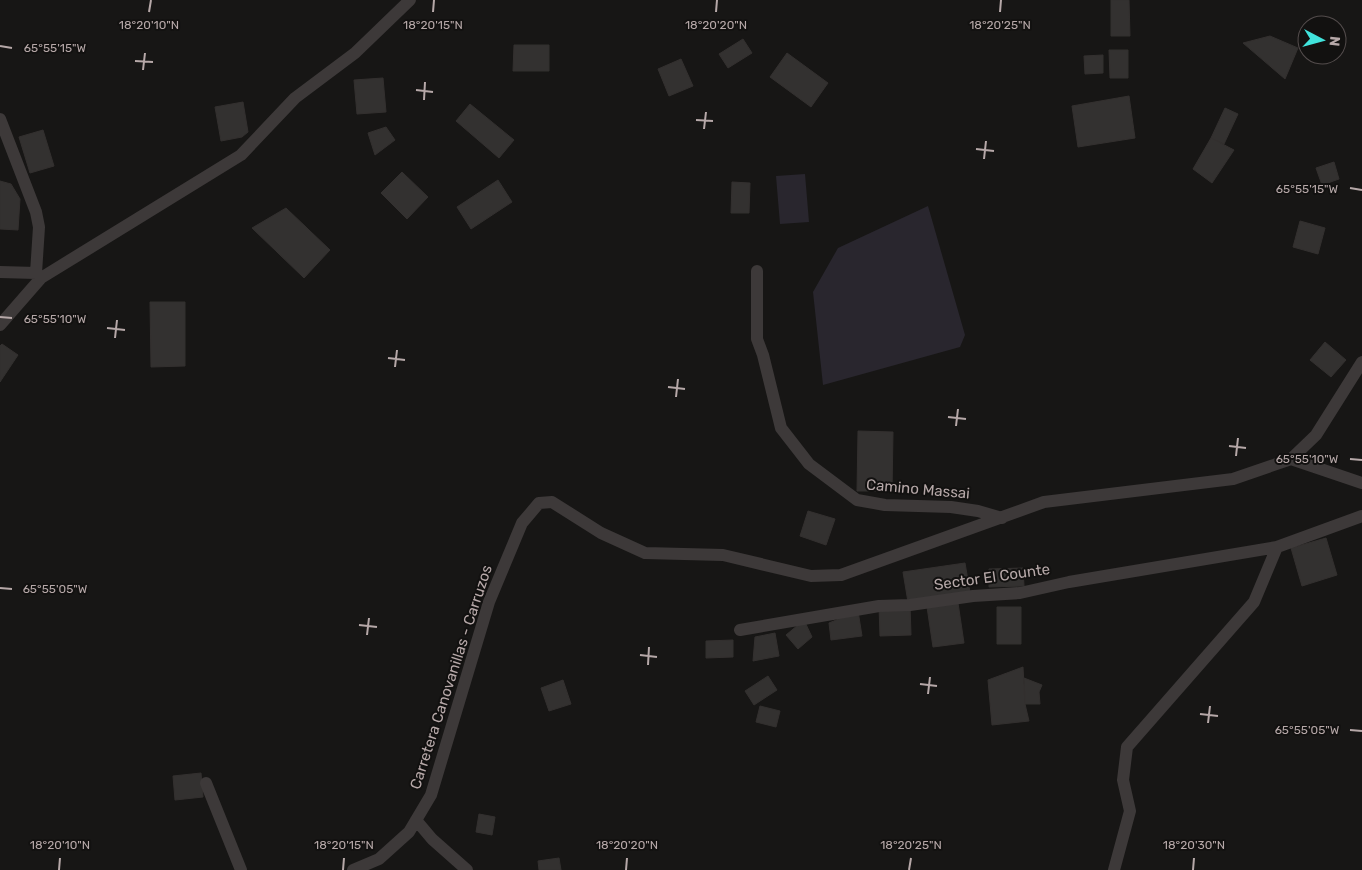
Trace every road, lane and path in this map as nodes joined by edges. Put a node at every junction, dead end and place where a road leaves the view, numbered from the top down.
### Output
1 (410, 0) edge
2 (0, 119) edge
3 (757, 271) dead end
4 (0, 272) edge
5 (39, 275) junction
6 (0, 325) edge
7 (1362, 362) edge
8 (1291, 459) junction
9 (1362, 483) edge
10 (1362, 516) edge
11 (1002, 518) junction
12 (1277, 547) junction
13 (740, 630) dead end
14 (206, 784) dead end
15 (416, 820) junction
16 (240, 870) edge
17 (353, 870) edge
18 (466, 870) edge
19 (1114, 870) edge

1 - 5 street
2 - 5 street
3 - 11 street, Camino Massai
4 - 5 street
5 - 6 street
7 - 8 street, Carretera Canovanillas - Carruzos
8 - 9 street
8 - 11 street, Carretera Canovanillas - Carruzos
10 - 12 street, Sector El Counte
11 - 15 street, Carretera Canovanillas - Carruzos
12 - 13 street, Sector El Counte
12 - 19 street
14 - 16 street
15 - 17 street, Carretera Canovanillas - Carruzos
15 - 18 street

